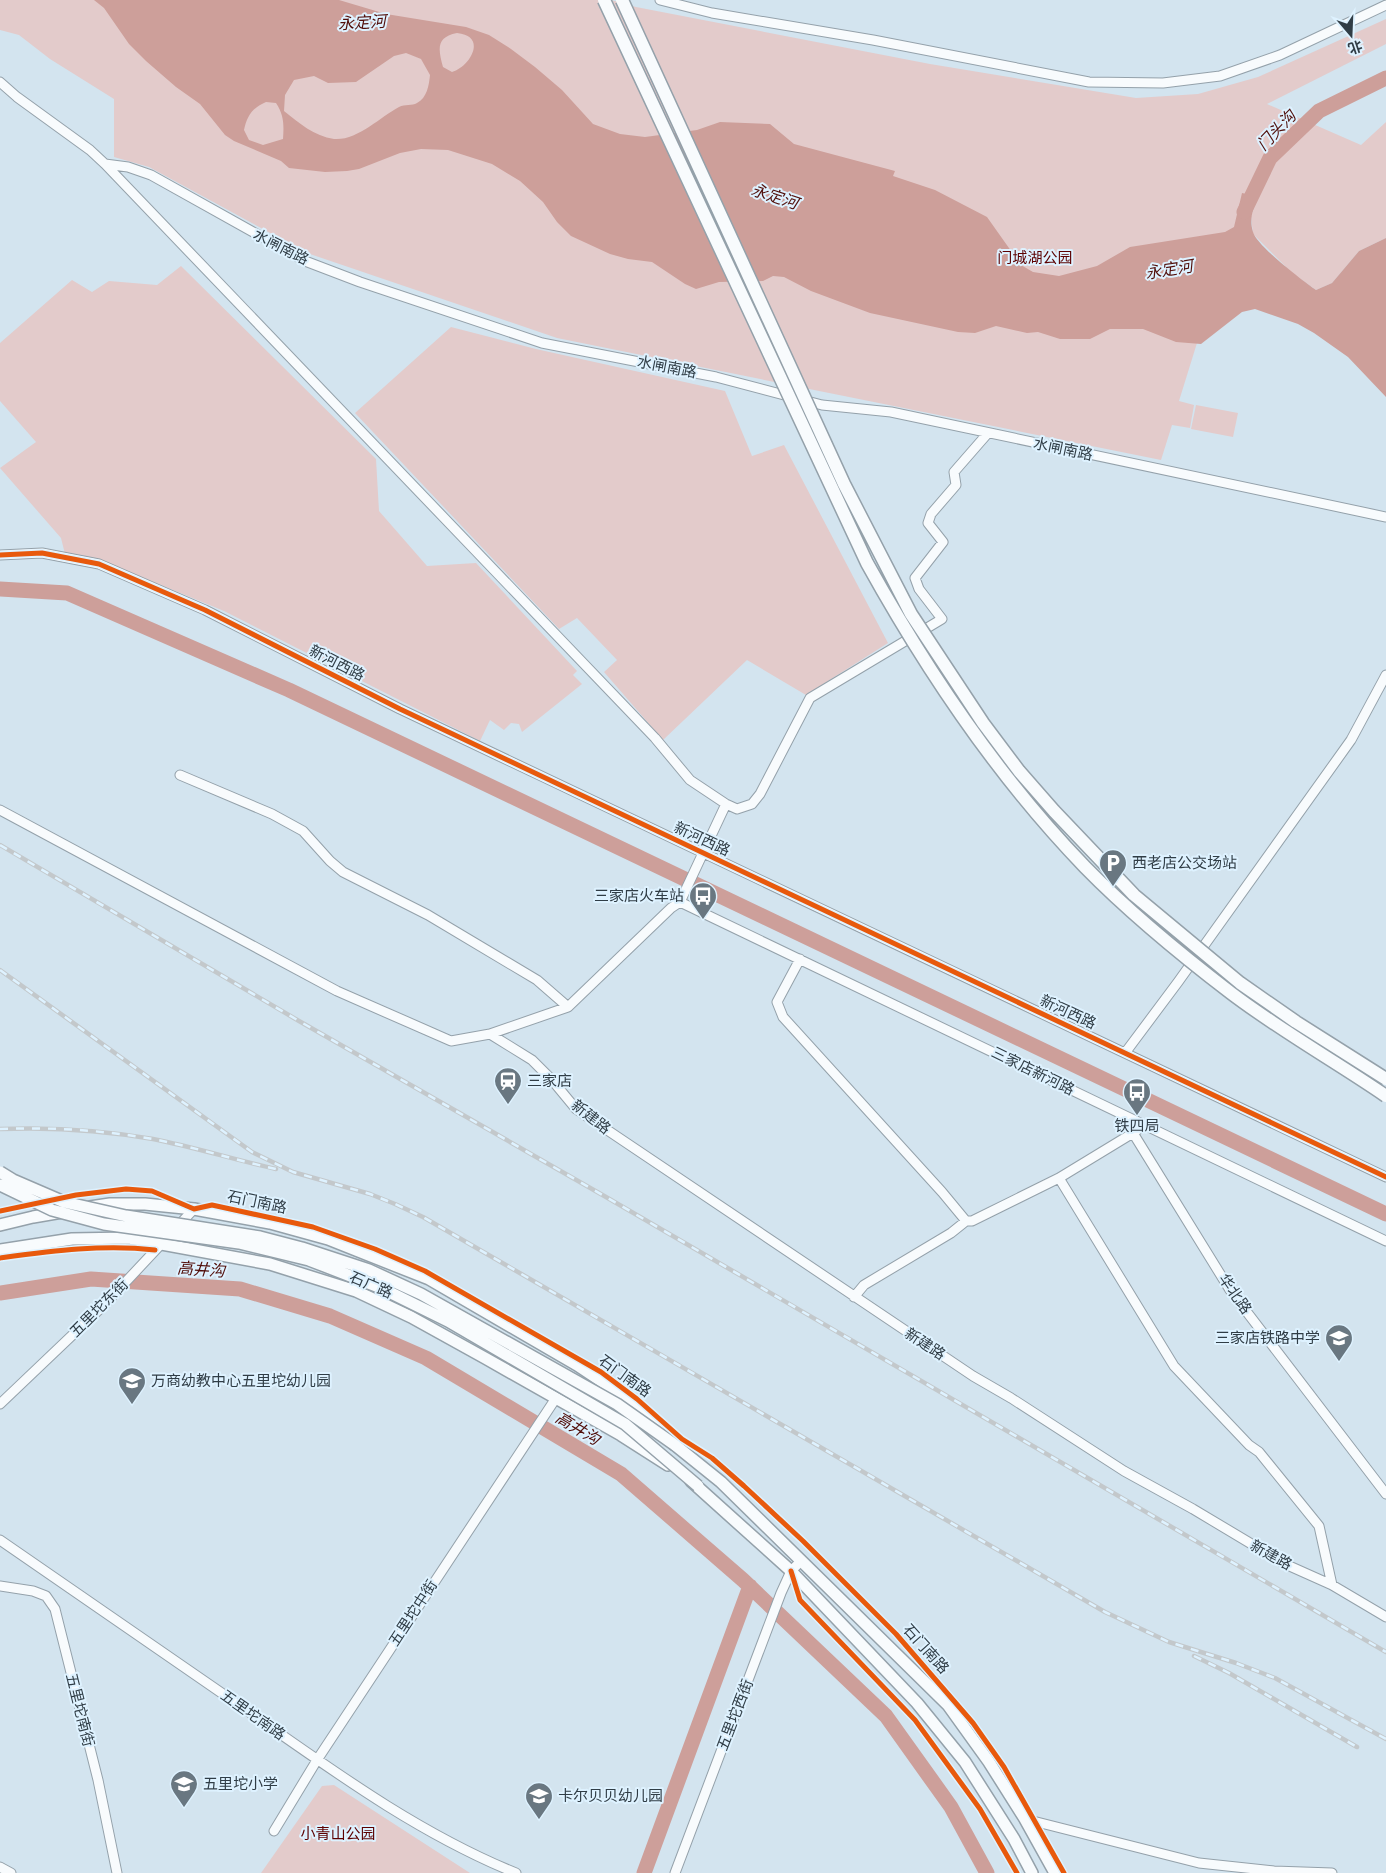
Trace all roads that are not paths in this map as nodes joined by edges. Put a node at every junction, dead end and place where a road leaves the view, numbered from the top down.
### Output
1 (604, 0) edge
2 (622, 0) edge
3 (660, 0) edge
4 (692, 0) edge
5 (1386, 5) edge
6 (684, 6) junction
7 (0, 82) edge
8 (105, 164) junction
9 (988, 433) junction
10 (1386, 517) edge
11 (0, 555) edge
12 (1386, 675) edge
13 (180, 775) dead end
14 (726, 804) junction
15 (0, 810) edge
16 (703, 853) junction
17 (680, 902) junction
18 (800, 959) junction
19 (568, 1007) junction
20 (490, 1034) junction
21 (1125, 1053) junction
22 (1386, 1078) edge
23 (1386, 1096) edge
24 (1144, 1124) junction
25 (1133, 1133) junction
26 (0, 1172) edge
27 (1386, 1177) edge
28 (1059, 1178) junction
29 (0, 1185) edge
30 (194, 1209) junction
31 (966, 1222) junction
32 (0, 1225) edge
33 (1386, 1241) edge
34 (162, 1243) junction
35 (0, 1250) edge
36 (854, 1297) junction
37 (556, 1398) junction
38 (0, 1404) edge
39 (675, 1445) junction
40 (698, 1486) junction
41 (1386, 1494) edge
42 (0, 1540) edge
43 (801, 1561) junction
44 (791, 1571) junction
45 (1332, 1585) junction
46 (0, 1586) edge
47 (1386, 1617) edge
48 (317, 1760) junction
49 (1025, 1819) junction
50 (274, 1831) dead end
51 (0, 1867) edge
52 (11, 1873) edge
53 (118, 1873) edge
54 (516, 1873) edge
55 (675, 1873) edge
56 (1032, 1873) edge
57 (1055, 1873) edge
58 (1332, 1873) edge

1 - 23 highway, bridge
2 - 22 highway, bridge
3 - 6 street
4 - 6 street
5 - 6 street
7 - 8 street
8 - 9 street, 水闸南路
8 - 14 street
9 - 10 street, 水闸南路
9 - 14 street
11 - 16 street, 新河西路
12 - 21 street
13 - 19 street
14 - 16 street
15 - 20 street
16 - 17 street
16 - 21 street, 新河西路
17 - 18 street, 三家店新河路
17 - 19 street
18 - 24 street, 三家店新河路
18 - 31 street
19 - 20 street
20 - 36 street, 新建路
21 - 27 street, 新河西路
24 - 25 street
24 - 33 street, 三家店新河路
25 - 28 street
25 - 41 street, 华北路
26 - 39 main road, 石广路, bridge
28 - 31 street
28 - 45 street
29 - 40 main road, 石广路, bridge
30 - 32 main road, 石门南路
30 - 34 street, 五里坨东街
30 - 39 main road, 石门南路
31 - 36 street
34 - 35 main road
34 - 37 main road
34 - 38 street, 五里坨东街
36 - 45 street, 新建路
37 - 40 main road
37 - 48 street, 五里坨中街
39 - 43 main road, 石门南路
40 - 44 main road
42 - 48 street, 五里坨南路
43 - 44 street, 五里坨西街
43 - 49 main road, 石门南路
44 - 55 street, 五里坨西街
44 - 56 main road
45 - 47 street, 新建路
46 - 53 street, 五里坨南街
48 - 50 street, 五里坨中街
48 - 54 street, 五里坨南路
49 - 57 main road, 石门南路
49 - 58 street
51 - 52 street

